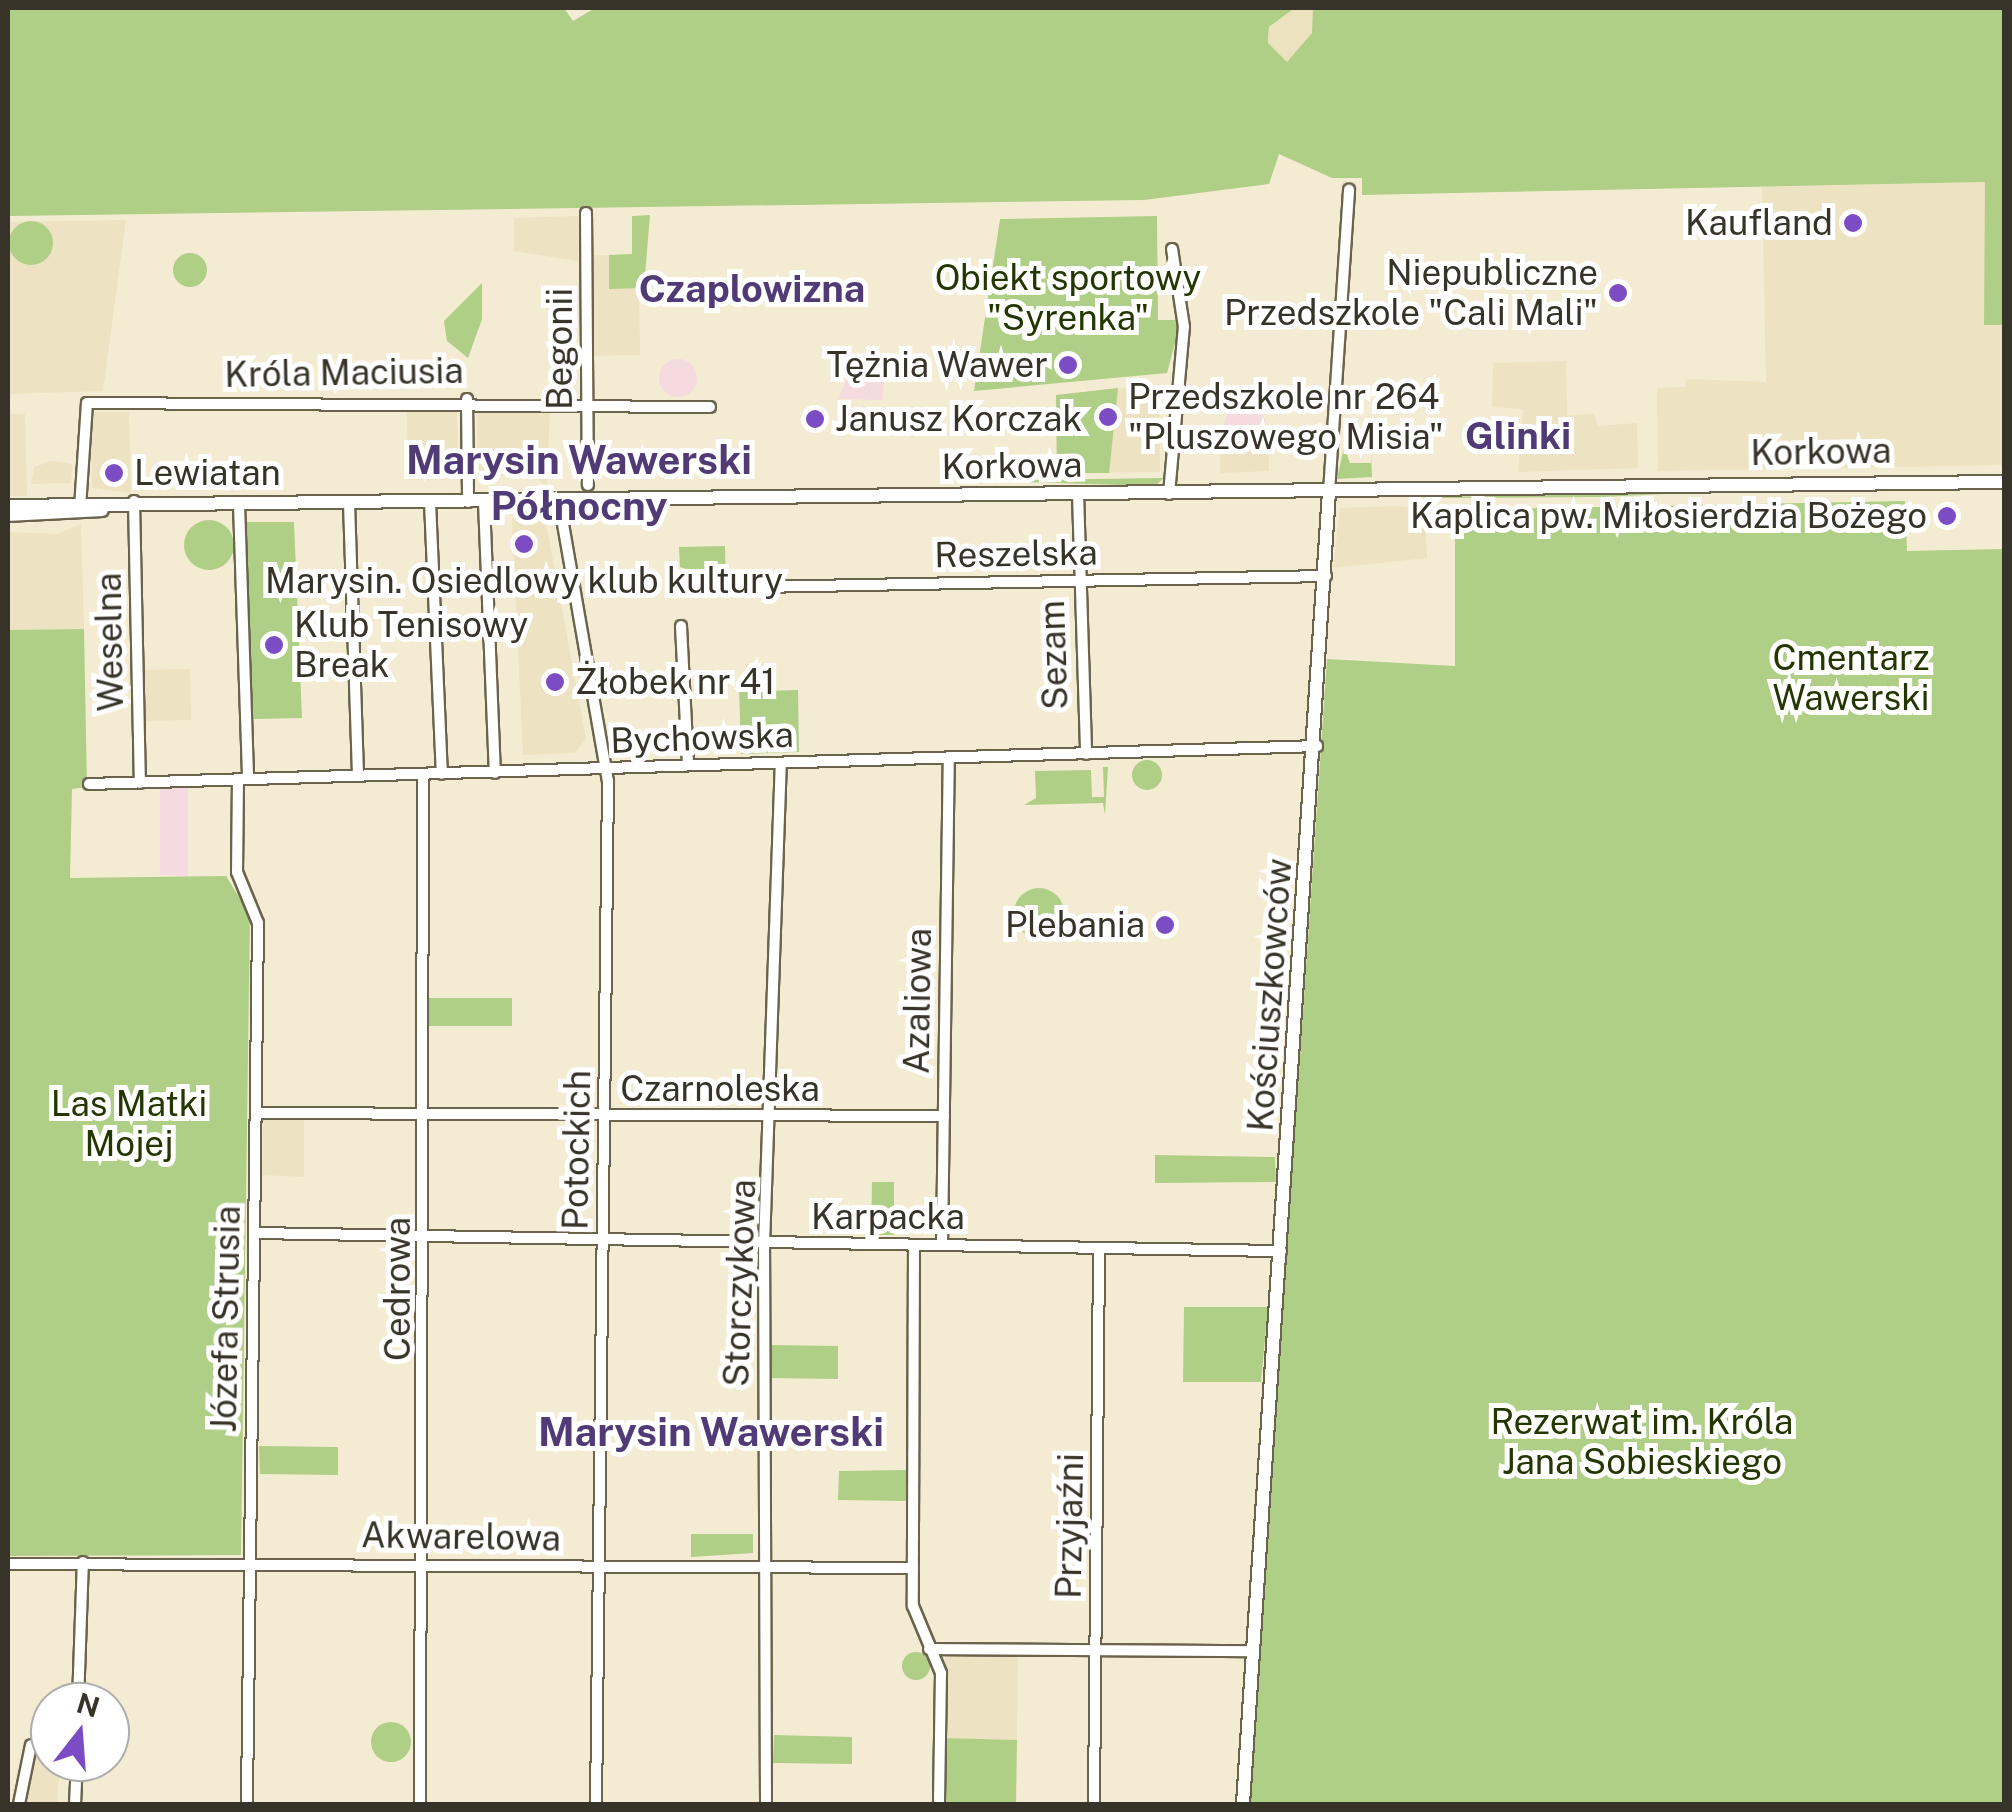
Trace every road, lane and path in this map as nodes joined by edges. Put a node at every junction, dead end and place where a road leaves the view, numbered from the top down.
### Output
1 (1349, 190) dead end
2 (586, 214) dead end
3 (1172, 250) dead end
4 (467, 399) junction
5 (587, 401) junction
6 (710, 407) dead end
7 (2004, 482) edge
8 (588, 485) dead end
9 (1329, 492) junction
10 (1078, 494) junction
11 (1169, 494) junction
12 (560, 501) junction
13 (430, 502) junction
14 (468, 502) junction
15 (484, 502) junction
16 (350, 503) junction
17 (239, 504) junction
18 (134, 505) junction
19 (8, 506) edge
20 (80, 507) junction
21 (8, 515) edge
22 (1326, 576) junction
23 (1079, 581) junction
24 (707, 588) dead end
25 (681, 626) dead end
26 (1317, 746) junction
27 (1086, 754) junction
28 (949, 758) junction
29 (781, 763) junction
30 (688, 765) junction
31 (607, 768) junction
32 (496, 772) junction
33 (423, 774) junction
34 (442, 774) junction
35 (358, 776) junction
36 (243, 779) junction
37 (140, 783) junction
38 (89, 784) dead end
39 (256, 1113) junction
40 (419, 1115) junction
41 (604, 1116) junction
42 (776, 1116) junction
43 (944, 1116) junction
44 (255, 1233) junction
45 (427, 1240) junction
46 (604, 1244) junction
47 (764, 1245) junction
48 (914, 1245) junction
49 (942, 1245) junction
50 (1098, 1248) junction
51 (1282, 1250) junction
52 (83, 1562) junction
53 (249, 1562) junction
54 (8, 1564) edge
55 (423, 1565) junction
56 (599, 1566) junction
57 (763, 1566) junction
58 (913, 1568) junction
59 (929, 1648) junction
60 (1096, 1650) junction
61 (1253, 1651) junction
62 (79, 1682) edge
63 (30, 1750) edge
64 (19, 1804) edge
65 (246, 1804) edge
66 (420, 1804) edge
67 (596, 1804) edge
68 (766, 1804) edge
69 (939, 1804) edge
70 (1094, 1804) edge
71 (1243, 1804) edge

1 - 9 street, Kościuszkowców
2 - 5 street, Begonii
3 - 11 street
4 - 5 street, Króla Maciusia
4 - 14 street
4 - 20 street, Króla Maciusia
5 - 6 street, Króla Maciusia
5 - 8 street, Begonii
7 - 9 street, Korkowa
9 - 11 street, Korkowa
9 - 22 street, Kościuszkowców
10 - 11 street, Korkowa
10 - 12 street, Korkowa
10 - 23 street, Sezam
12 - 15 street, Korkowa
12 - 31 street, Potockich
13 - 14 street, Korkowa
13 - 16 street, Korkowa
13 - 34 street
14 - 15 street, Korkowa
15 - 32 street
16 - 17 street, Korkowa
16 - 35 street
17 - 18 street, Korkowa
17 - 36 street, Józefa Strusia
18 - 20 street, Korkowa
18 - 37 street, Weselna
19 - 20 street, Korkowa
20 - 21 street, Korkowa
22 - 23 street, Reszelska
22 - 26 street, Kościuszkowców
23 - 24 street, Reszelska
23 - 27 street, Sezam
25 - 30 street
26 - 27 street, Bychowska
26 - 51 street, Kościuszkowców
27 - 28 street, Bychowska
28 - 29 street, Bychowska
28 - 43 street, Azaliowa
29 - 30 street, Bychowska
29 - 42 street, Storczykowa
30 - 31 street, Bychowska
31 - 32 street, Bychowska
31 - 41 street, Potockich
32 - 34 street, Bychowska
33 - 34 street, Bychowska
33 - 35 street, Bychowska
33 - 40 street, Cedrowa
35 - 36 street, Bychowska
36 - 37 street, Bychowska
36 - 39 street, Józefa Strusia
37 - 38 street, Bychowska
39 - 40 street, Czarnoleska
39 - 44 street, Józefa Strusia
40 - 41 street, Czarnoleska
40 - 45 street, Cedrowa
41 - 42 street, Czarnoleska
41 - 46 street, Potockich
42 - 43 street, Czarnoleska
42 - 47 street, Storczykowa
43 - 49 street, Azaliowa
44 - 45 street, Karpacka
44 - 53 street, Józefa Strusia
45 - 46 street, Karpacka
45 - 55 street, Cedrowa
46 - 47 street, Karpacka
46 - 56 street, Potockich
47 - 48 street, Karpacka
47 - 57 street, Storczykowa
48 - 49 street, Karpacka
48 - 58 street
49 - 50 street, Karpacka
50 - 51 street, Karpacka
50 - 60 street, Przyjaźni
51 - 61 street, Kościuszkowców
52 - 53 street, Akwarelowa
52 - 54 street, Akwarelowa
52 - 62 street
53 - 55 street, Akwarelowa
53 - 65 street, Józefa Strusia
55 - 56 street, Akwarelowa
55 - 66 street, Cedrowa
56 - 57 street, Akwarelowa
56 - 67 street, Potockich
57 - 58 street, Akwarelowa
57 - 68 street, Storczykowa
58 - 59 street
59 - 60 street
59 - 69 street
60 - 61 street
60 - 70 street, Przyjaźni
61 - 71 street, Kościuszkowców
63 - 64 street

